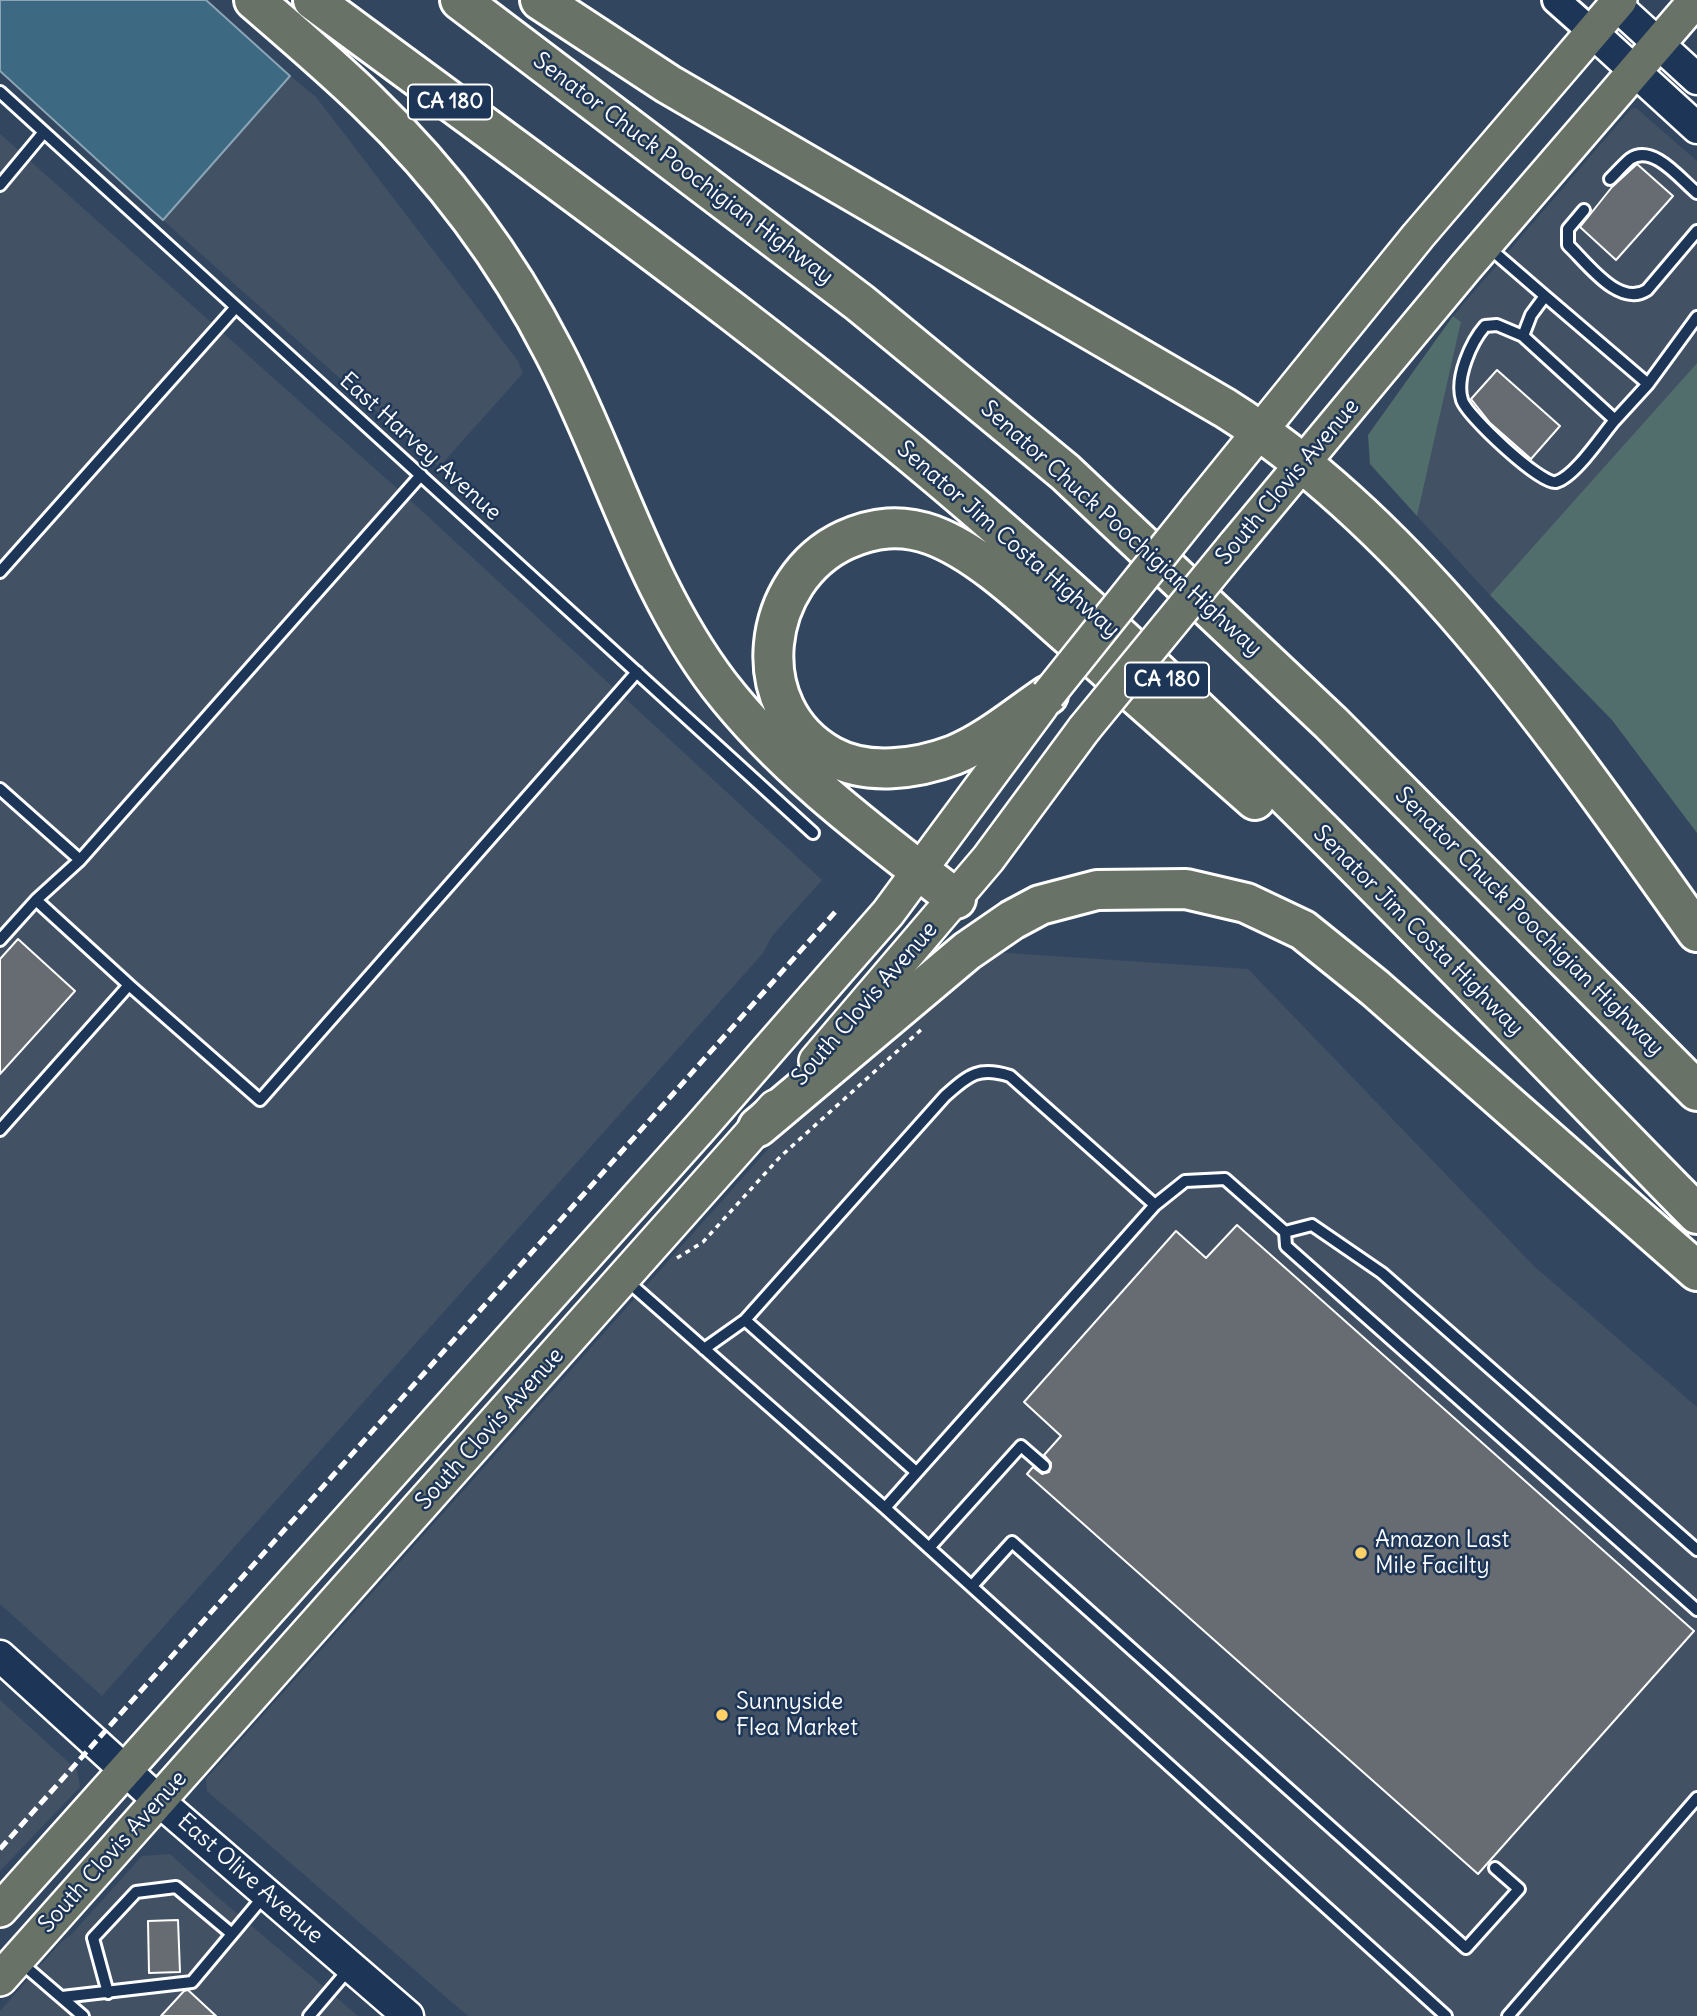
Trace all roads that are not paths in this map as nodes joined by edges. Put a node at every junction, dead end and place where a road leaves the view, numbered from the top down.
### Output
1 (254, 0) edge
2 (313, 0) edge
3 (460, 0) edge
4 (540, 0) edge
5 (1556, 0) edge
6 (1696, 0) edge
7 (1616, 2) edge
8 (1592, 32) junction
9 (1658, 43) junction
10 (1635, 71) junction
11 (1697, 79) edge
12 (0, 92) edge
13 (1697, 128) edge
14 (44, 132) junction
15 (1610, 180) dead end
16 (0, 185) edge
17 (1697, 193) edge
18 (1584, 210) dead end
19 (1697, 231) edge
20 (1485, 244) junction
21 (1545, 296) junction
22 (236, 307) junction
23 (1697, 317) edge
24 (1523, 336) junction
25 (1648, 384) junction
26 (1615, 420) junction
27 (1260, 430) junction
28 (1304, 462) junction
29 (421, 475) junction
30 (0, 572) edge
31 (636, 672) junction
32 (1048, 695) junction
33 (0, 789) edge
34 (813, 833) dead end
35 (80, 860) junction
36 (921, 872) junction
37 (956, 899) junction
38 (36, 900) junction
39 (1697, 932) edge
40 (0, 940) edge
41 (129, 985) junction
42 (795, 1020) junction
43 (1519, 1033) junction
44 (1697, 1091) edge
45 (758, 1127) junction
46 (0, 1130) edge
47 (1155, 1206) junction
48 (1697, 1214) edge
49 (1285, 1232) junction
50 (1697, 1271) edge
51 (624, 1278) junction
52 (745, 1320) junction
53 (704, 1349) junction
54 (1044, 1466) dead end
55 (916, 1472) junction
56 (885, 1508) junction
57 (929, 1548) junction
58 (1697, 1550) edge
59 (972, 1586) junction
60 (1697, 1610) edge
61 (0, 1656) edge
62 (125, 1769) junction
63 (1697, 1798) edge
64 (159, 1801) junction
65 (1495, 1868) dead end
66 (265, 1894) junction
67 (0, 1910) edge
68 (232, 1934) junction
69 (351, 1967) junction
70 (9, 1969) edge
71 (108, 1993) junction
72 (61, 1997) junction
73 (83, 2016) edge
74 (309, 2016) edge
75 (408, 2016) edge
76 (1446, 2016) edge
77 (1508, 2016) edge

1 - 36 highway
2 - 43 highway, Senator Jim Costa Highway / CA 180
3 - 44 highway, Senator Chuck Poochigian Highway
4 - 27 highway
5 - 8 street
6 - 9 main road, South Clovis Avenue
7 - 8 main road, South Clovis Avenue
7 - 9 main road
8 - 10 main road
8 - 27 main road, South Clovis Avenue
9 - 10 main road, South Clovis Avenue
9 - 11 main road
10 - 13 main road
10 - 20 main road, South Clovis Avenue
12 - 14 lane, East Harvey Avenue
14 - 16 lane
14 - 22 lane, East Harvey Avenue
15 - 17 lane
18 - 19 lane
20 - 21 lane
20 - 28 main road, South Clovis Avenue
21 - 24 lane
21 - 25 lane
22 - 29 lane, East Harvey Avenue
22 - 30 lane
23 - 25 lane
24 - 26 lane
24 - 26 lane
25 - 26 lane
27 - 28 highway
27 - 32 main road, South Clovis Avenue, bridge
28 - 37 main road, South Clovis Avenue, bridge
28 - 39 highway
29 - 31 lane, East Harvey Avenue
29 - 35 lane
31 - 34 lane, East Harvey Avenue
31 - 41 lane
32 - 36 main road, South Clovis Avenue
32 - 43 highway
33 - 35 lane
35 - 38 lane
36 - 37 highway
36 - 42 main road, South Clovis Avenue
37 - 45 main road, South Clovis Avenue
38 - 40 lane
38 - 41 lane
41 - 46 lane
42 - 51 main road
42 - 62 main road, South Clovis Avenue
43 - 48 highway, Senator Jim Costa Highway / CA 180
45 - 50 highway
45 - 51 main road, South Clovis Avenue
47 - 49 lane
47 - 52 lane
47 - 55 lane
49 - 58 lane
49 - 60 lane
51 - 53 lane
51 - 64 main road, South Clovis Avenue
52 - 53 lane
52 - 55 lane
53 - 56 lane
54 - 57 lane
55 - 56 lane
56 - 57 lane
57 - 59 lane
59 - 65 lane
59 - 76 lane
61 - 62 main road, East Olive Avenue
62 - 64 main road, East Olive Avenue
62 - 67 main road, South Clovis Avenue
63 - 77 lane
64 - 66 main road, East Olive Avenue
64 - 70 main road, South Clovis Avenue
66 - 68 lane
66 - 69 main road, East Olive Avenue
68 - 71 lane
68 - 71 lane
69 - 74 lane
69 - 75 main road, East Olive Avenue
70 - 72 lane
71 - 72 lane
72 - 73 lane

